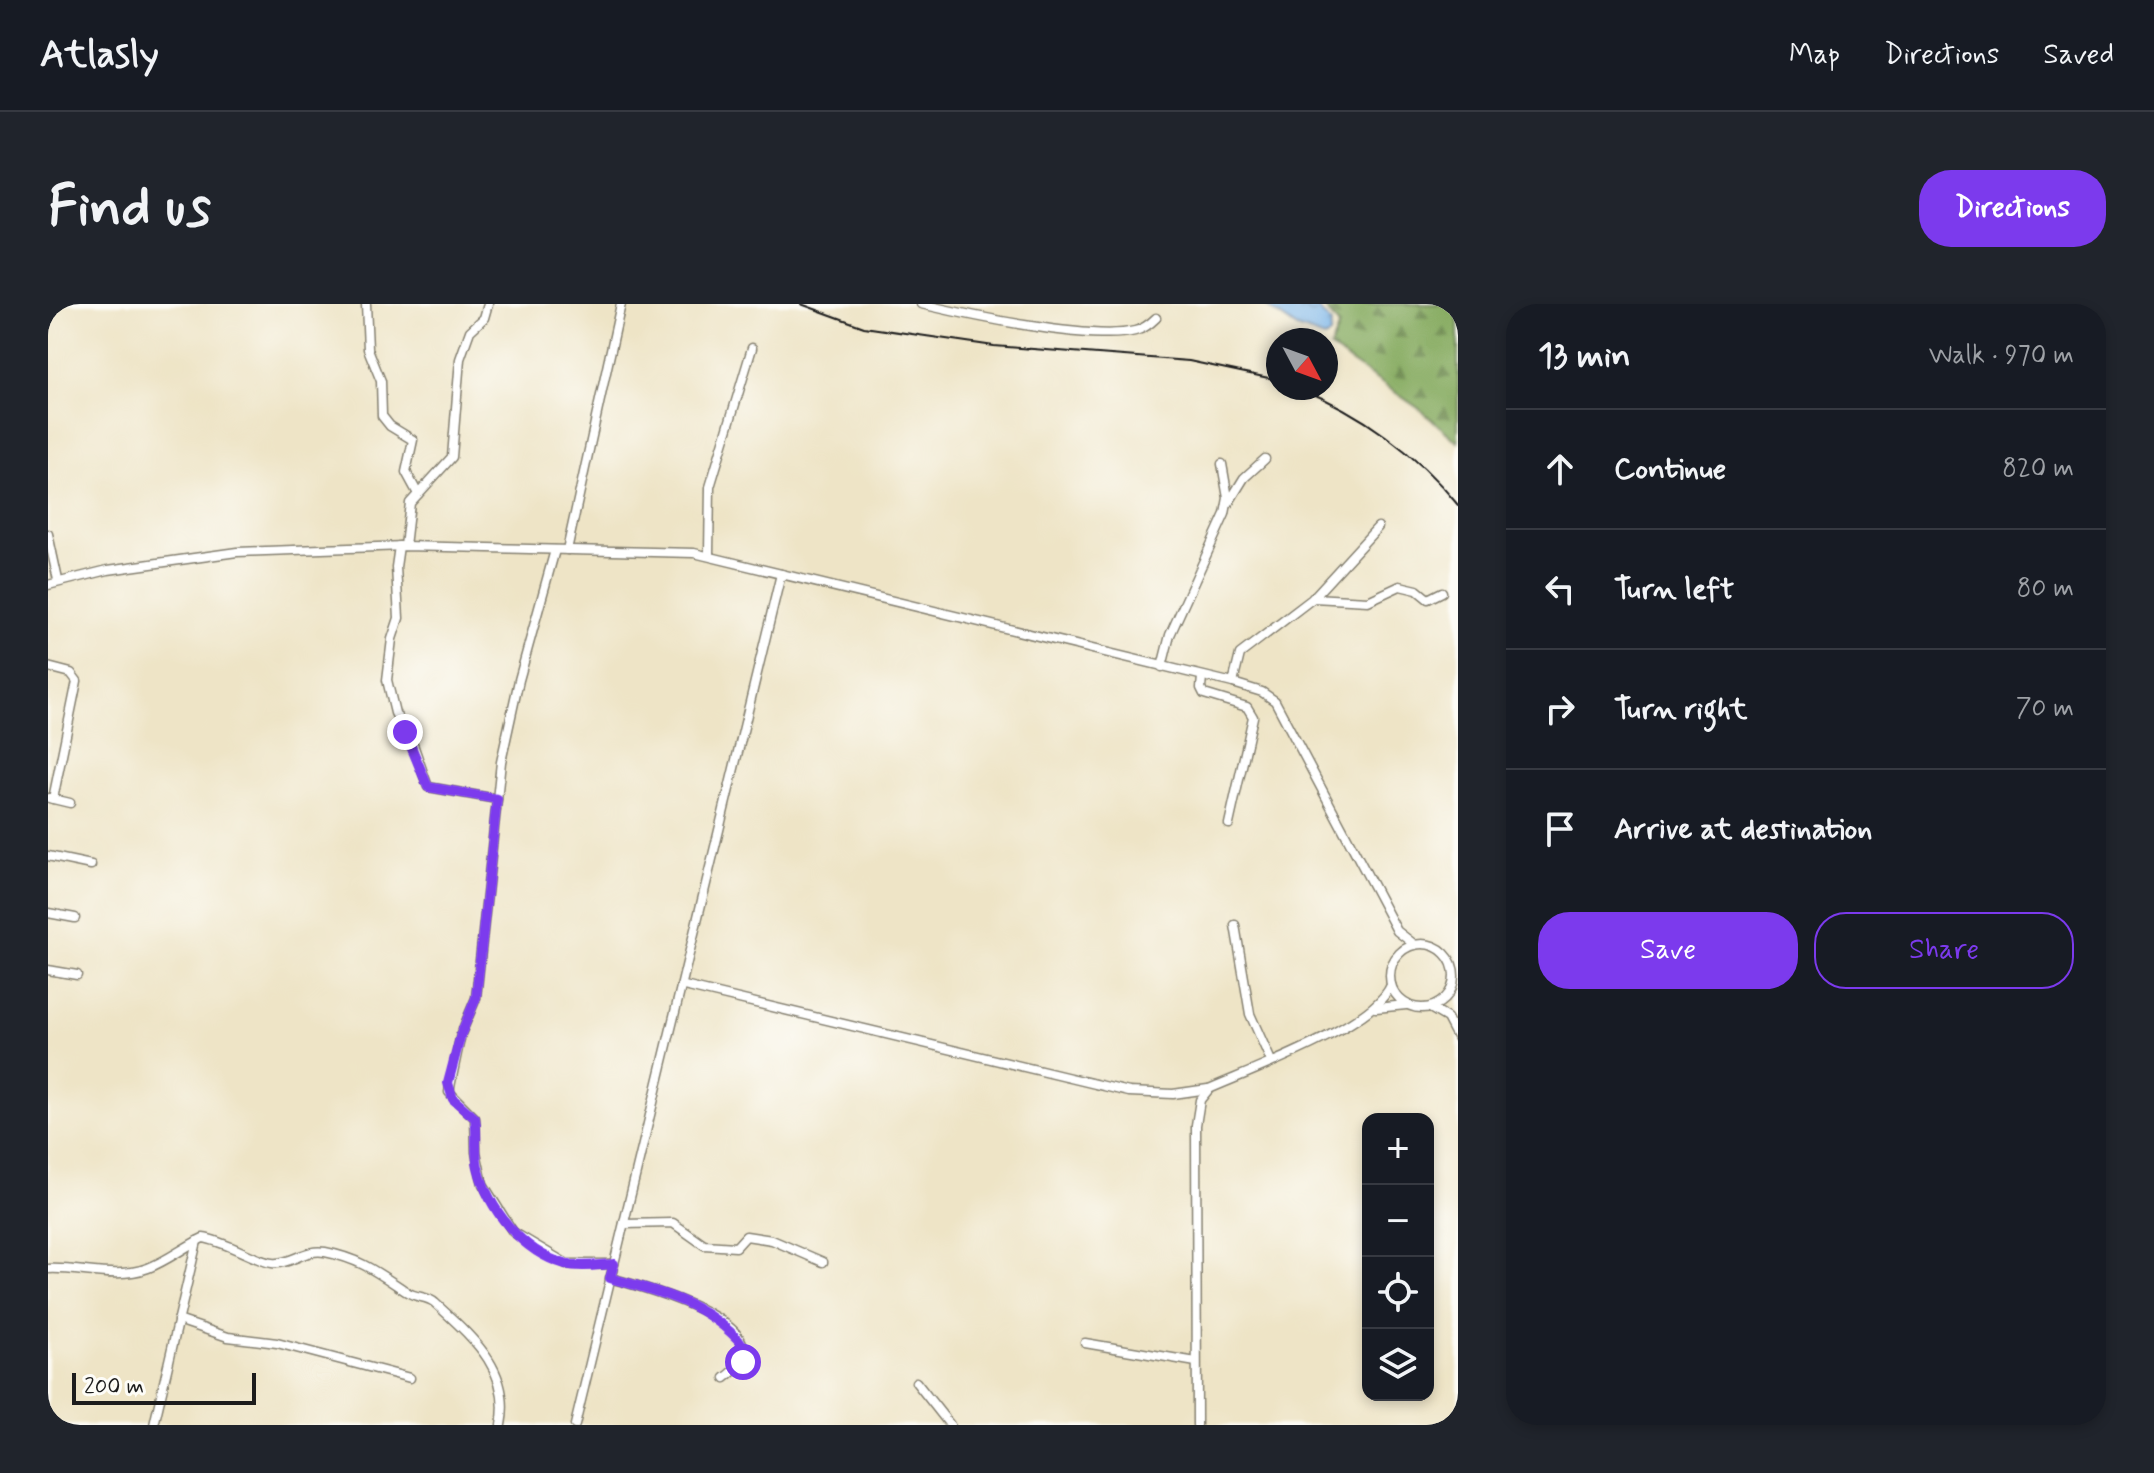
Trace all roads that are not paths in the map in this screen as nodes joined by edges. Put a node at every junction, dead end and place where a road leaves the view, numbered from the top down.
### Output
1 (366, 304) edge
2 (488, 304) edge
3 (621, 304) edge
4 (921, 304) edge
5 (1156, 318) dead end
6 (752, 348) dead end
7 (1265, 459) dead end
8 (1222, 464) dead end
9 (418, 494) junction
10 (1228, 505) junction
11 (1378, 527) dead end
12 (48, 534) edge
13 (402, 546) junction
14 (555, 550) junction
15 (567, 550) junction
16 (709, 554) junction
17 (781, 574) junction
18 (58, 580) junction
19 (48, 585) edge
20 (1442, 592) dead end
21 (1312, 599) junction
22 (48, 667) edge
23 (1162, 667) junction
24 (1202, 677) junction
25 (1233, 683) junction
26 (51, 798) edge
27 (497, 799) junction
28 (70, 803) dead end
29 (1229, 824) dead end
30 (48, 856) edge
31 (91, 865) dead end
32 (48, 913) edge
33 (75, 918) dead end
34 (1235, 925) dead end
35 (1397, 931) junction
36 (1415, 945) junction
37 (1443, 951) junction
38 (1458, 954) edge
39 (1397, 955) junction
40 (48, 970) edge
41 (1456, 973) edge
42 (77, 975) dead end
43 (1391, 985) junction
44 (684, 986) junction
45 (1448, 995) junction
46 (1409, 1005) junction
47 (1375, 1008) junction
48 (1429, 1008) junction
49 (1452, 1027) junction
50 (1458, 1039) edge
51 (1271, 1061) junction
52 (1209, 1089) junction
53 (624, 1224) junction
54 (198, 1241) junction
55 (823, 1262) dead end
56 (614, 1264) junction
57 (48, 1269) edge
58 (610, 1278) junction
59 (178, 1320) junction
60 (1085, 1343) dead end
61 (1196, 1362) junction
62 (410, 1378) dead end
63 (725, 1378) dead end
64 (916, 1382) dead end
65 (154, 1425) edge
66 (501, 1425) edge
67 (575, 1425) edge
68 (950, 1425) edge
69 (1197, 1425) edge

1 - 9 street
2 - 9 street
3 - 15 street
4 - 5 street
6 - 16 street
7 - 10 street
8 - 10 street
9 - 13 street
10 - 23 street
11 - 21 street
12 - 18 street
13 - 14 street
13 - 18 street
13 - 27 street
14 - 15 street
14 - 27 street
15 - 16 street
16 - 17 street
17 - 23 street
17 - 44 street
18 - 19 street
20 - 21 street
21 - 25 street
22 - 26 street
23 - 24 street
24 - 25 street
24 - 29 street
25 - 35 street
26 - 28 street
27 - 56 street
30 - 31 street
32 - 33 street
34 - 51 street
35 - 36 street
35 - 39 street
36 - 37 street
36 - 39 street
37 - 38 street
37 - 41 street
39 - 43 street
40 - 42 street
41 - 45 street
43 - 46 street
43 - 47 street
44 - 52 street
44 - 53 street
45 - 48 street
45 - 49 street
46 - 47 street
46 - 48 street
47 - 51 street
48 - 49 street
49 - 50 street
51 - 52 street
52 - 61 street
53 - 55 street
53 - 56 street
54 - 57 street
54 - 59 street
54 - 66 street
56 - 58 street
58 - 63 street
58 - 67 street
59 - 62 street
59 - 65 street
60 - 61 street
61 - 69 street
64 - 68 street

